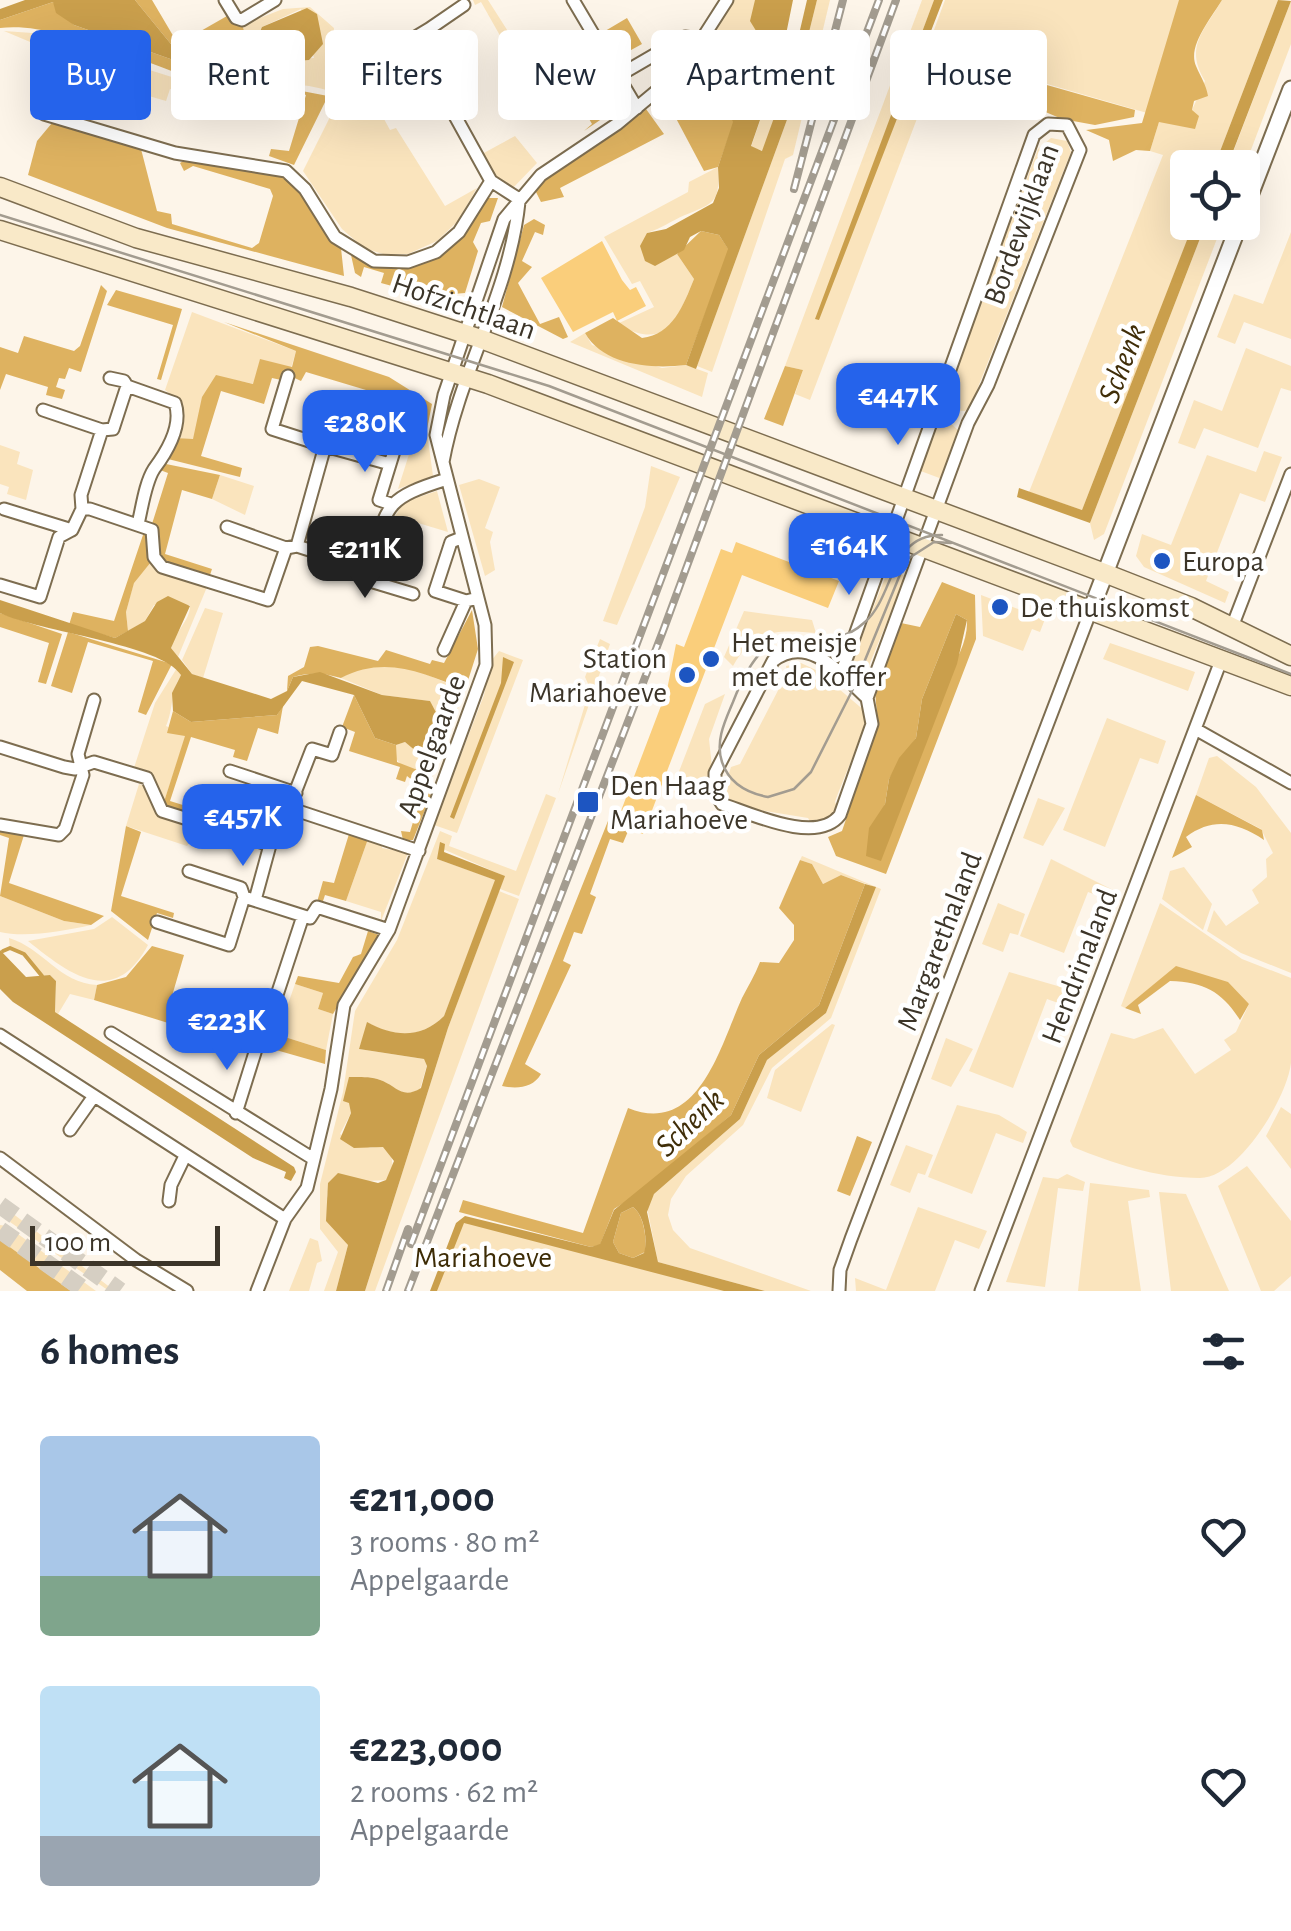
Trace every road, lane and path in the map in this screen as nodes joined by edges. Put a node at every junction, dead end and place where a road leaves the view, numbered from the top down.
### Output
1 (225, 0) edge
2 (275, 0) edge
3 (573, 0) edge
4 (727, 0) edge
5 (464, 5) dead end
6 (429, 29) edge
7 (591, 30) edge
8 (708, 30) edge
9 (1291, 89) edge
10 (651, 93) edge
11 (631, 98) edge
12 (637, 108) junction
13 (64, 120) edge
14 (457, 120) edge
15 (1260, 170) edge
16 (491, 180) junction
17 (0, 188) edge
18 (519, 199) junction
19 (0, 230) edge
20 (1233, 240) edge
21 (473, 337) junction
22 (288, 376) dead end
23 (459, 376) junction
24 (110, 378) dead end
25 (127, 386) junction
26 (43, 410) dead end
27 (403, 422) dead end
28 (102, 430) junction
29 (325, 446) junction
30 (390, 464) junction
31 (1291, 474) edge
32 (444, 480) junction
33 (904, 498) junction
34 (391, 504) junction
35 (4, 508) dead end
36 (82, 509) junction
37 (935, 510) junction
38 (138, 524) junction
39 (227, 527) dead end
40 (72, 530) junction
41 (892, 534) junction
42 (461, 538) junction
43 (922, 546) junction
44 (292, 547) junction
45 (369, 569) junction
46 (1107, 574) junction
47 (0, 585) edge
48 (413, 594) dead end
49 (472, 600) junction
50 (1091, 610) junction
51 (1232, 627) junction
52 (444, 650) dead end
53 (1291, 656) edge
54 (1222, 658) junction
55 (841, 674) junction
56 (1291, 686) edge
57 (867, 698) junction
58 (94, 700) dead end
59 (1196, 730) junction
60 (340, 732) dead end
61 (0, 747) edge
62 (84, 766) junction
63 (230, 771) dead end
64 (1291, 783) edge
65 (296, 793) junction
66 (289, 808) junction
67 (0, 825) edge
68 (270, 844) junction
69 (419, 851) junction
70 (189, 871) dead end
71 (250, 899) junction
72 (303, 916) junction
73 (157, 922) dead end
74 (389, 930) junction
75 (274, 1004) dead end
76 (111, 1033) dead end
77 (0, 1035) edge
78 (257, 1046) dead end
79 (94, 1096) junction
80 (236, 1113) junction
81 (70, 1130) dead end
82 (185, 1156) junction
83 (0, 1158) edge
84 (312, 1158) junction
85 (170, 1200) dead end
86 (285, 1219) junction
87 (187, 1291) edge
88 (257, 1291) edge
89 (840, 1291) edge
90 (982, 1291) edge

1 - 2 street
3 - 7 street
4 - 8 street
5 - 6 street
9 - 15 street
10 - 12 street
11 - 12 street
12 - 18 street
13 - 16 street
14 - 16 street
16 - 18 street
17 - 21 main road, Hofzichtlaan
18 - 21 street, Appelgaarde
19 - 23 main road
20 - 46 street
21 - 23 street, Appelgaarde
21 - 33 main road, Hofzichtlaan
22 - 29 street
23 - 32 street, Appelgaarde
23 - 41 main road
24 - 25 street
25 - 28 street
25 - 38 street
26 - 28 street
27 - 30 street
28 - 36 street
29 - 30 street
29 - 44 street
30 - 34 street
31 - 51 street
32 - 34 street
32 - 42 street, Appelgaarde
33 - 37 main road, Hofzichtlaan
33 - 37 street, Bordewijklaan
33 - 41 street
34 - 45 street
35 - 40 street
36 - 38 street
36 - 40 street
37 - 43 street
37 - 46 main road, Hofzichtlaan
38 - 44 street
39 - 44 street
40 - 47 street
41 - 43 main road
41 - 55 street
42 - 49 street, Appelgaarde
42 - 49 street
43 - 50 main road
43 - 57 street
44 - 45 street
45 - 48 street
46 - 50 street
46 - 51 main road, Hofzichtlaan
49 - 52 street, Appelgaarde
49 - 69 street, Appelgaarde
50 - 54 main road
50 - 89 street, Margarethaland
51 - 53 main road, Hofzichtlaan
54 - 56 main road
54 - 59 street, Hendrinaland
55 - 57 street
55 - 57 street
58 - 62 street
59 - 64 street
59 - 90 street, Hendrinaland
60 - 65 street
61 - 62 street
62 - 67 street
62 - 68 street
63 - 65 street
65 - 66 street
66 - 68 street
66 - 69 street, Appelgaarde
68 - 71 street
69 - 74 street, Appelgaarde
70 - 71 street
71 - 72 street
71 - 73 street
72 - 74 street
72 - 75 street
74 - 84 street, Appelgaarde
76 - 80 street
77 - 79 street
78 - 80 street
79 - 81 street
79 - 82 street
80 - 84 street
82 - 85 street
82 - 86 street
83 - 87 street
84 - 86 street, Appelgaarde
86 - 88 street

